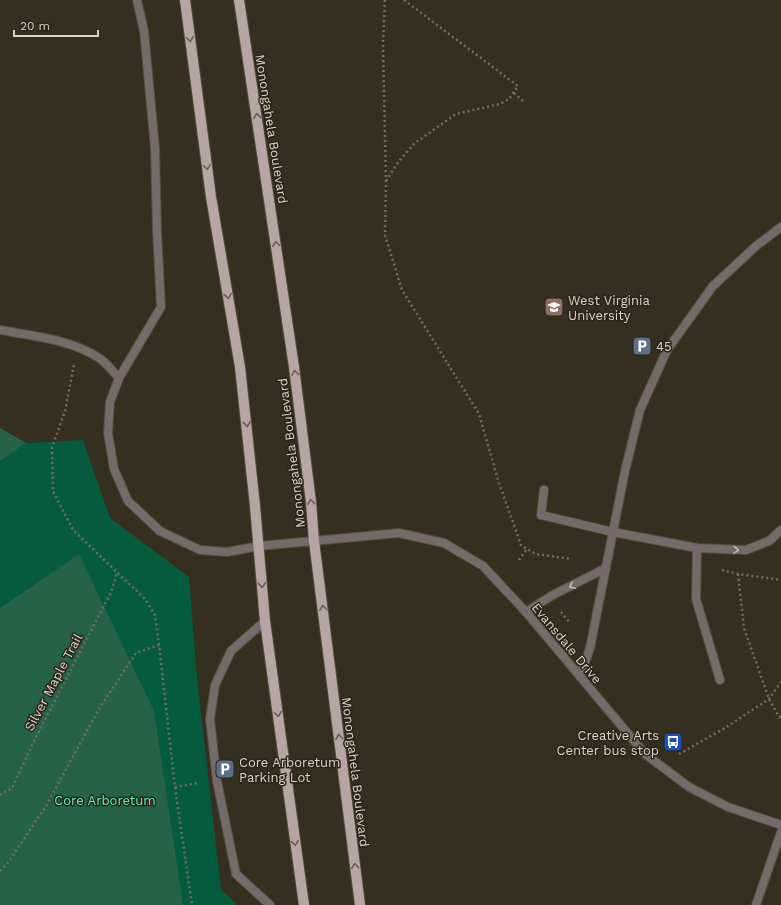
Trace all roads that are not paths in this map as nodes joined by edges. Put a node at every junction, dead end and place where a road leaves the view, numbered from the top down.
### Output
1 (137, 0) edge
2 (184, 0) edge
3 (239, 0) edge
4 (781, 227) edge
5 (0, 330) edge
6 (119, 378) junction
7 (544, 490) dead end
8 (781, 530) edge
9 (613, 532) junction
10 (314, 541) junction
11 (259, 546) junction
12 (697, 548) junction
13 (606, 568) junction
14 (526, 612) junction
15 (265, 621) junction
16 (580, 677) junction
17 (720, 680) dead end
18 (781, 825) edge
19 (781, 832) edge
20 (270, 905) edge
21 (304, 905) edge
22 (360, 905) edge
23 (756, 905) edge

1 - 6 street, Evansdale Drive
2 -> 11 main road
10 -> 3 main road, Monongahela Boulevard
4 - 9 street
5 - 6 street
6 - 11 street, Evansdale Drive
7 - 9 street
12 -> 8 street
9 - 12 street
9 - 13 street
10 - 11 street, Evansdale Drive
10 - 14 street, Evansdale Drive
22 -> 10 main road, Monongahela Boulevard
11 -> 15 main road
12 - 17 street
13 -> 14 street
13 - 16 street
14 - 16 street, Evansdale Drive
15 - 20 street
15 -> 21 main road
16 - 18 street, Evansdale Drive
19 - 23 street

